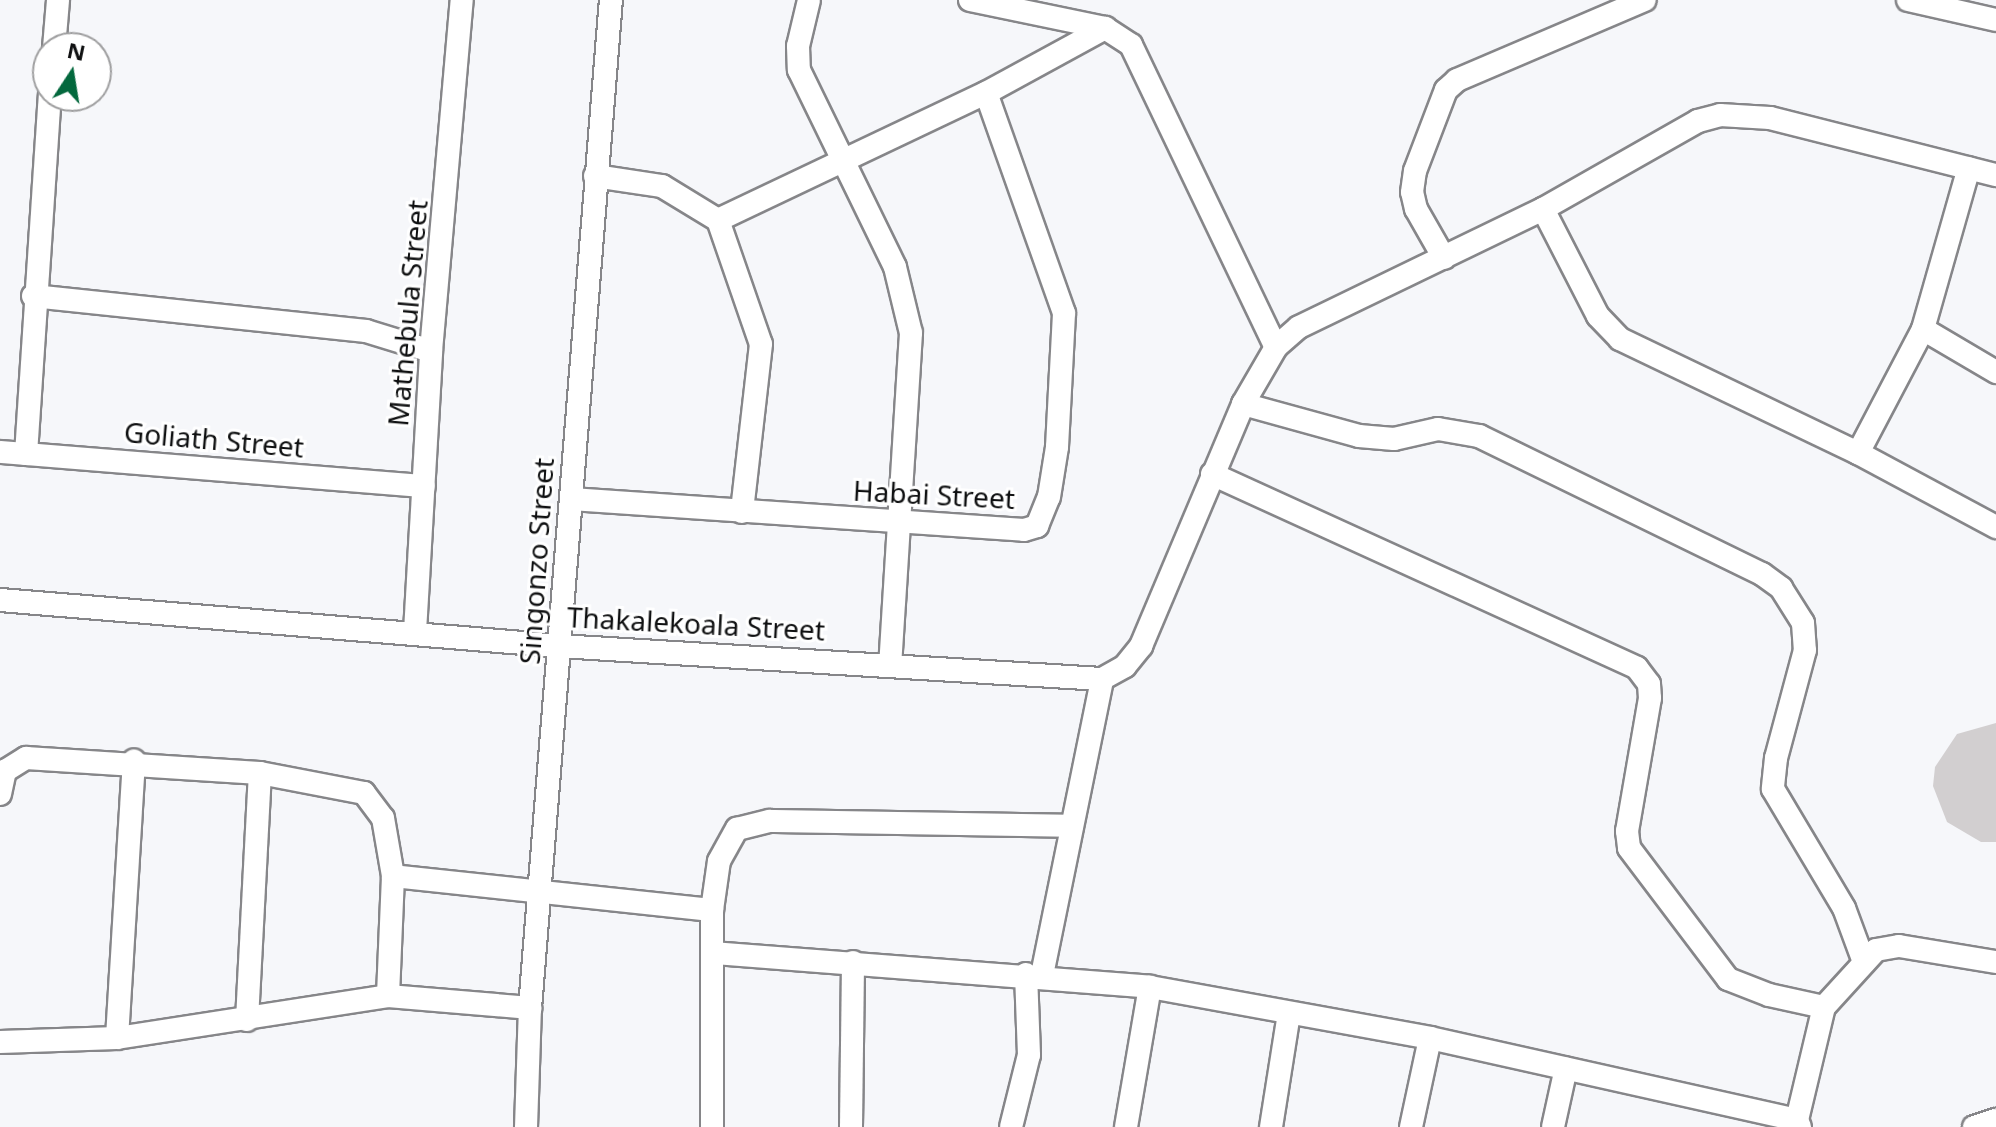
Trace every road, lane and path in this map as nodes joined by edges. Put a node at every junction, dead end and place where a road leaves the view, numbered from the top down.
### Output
1 (58, 0) edge
2 (462, 0) edge
3 (611, 0) edge
4 (809, 0) edge
5 (970, 0) edge
6 (1645, 0) edge
7 (1908, 0) edge
8 (1996, 20) edge
9 (1105, 28) junction
10 (55, 32) edge
11 (986, 93) junction
12 (49, 112) edge
13 (845, 160) junction
14 (1969, 168) junction
15 (1996, 175) edge
16 (595, 176) junction
17 (1543, 209) junction
18 (718, 220) junction
19 (1444, 258) junction
20 (33, 296) junction
21 (1923, 329) junction
22 (1276, 347) junction
23 (431, 351) junction
24 (1996, 372) edge
25 (1243, 404) junction
26 (0, 452) edge
27 (1858, 453) junction
28 (26, 454) junction
29 (1212, 474) junction
30 (424, 486) junction
31 (571, 499) junction
32 (742, 512) junction
33 (901, 523) junction
34 (1996, 527) edge
35 (0, 600) edge
36 (415, 632) junction
37 (559, 646) junction
38 (890, 664) junction
39 (1102, 679) junction
40 (134, 761) junction
41 (260, 773) junction
42 (0, 794) edge
43 (1072, 826) junction
44 (393, 876) junction
45 (540, 895) junction
46 (712, 910) junction
47 (713, 953) junction
48 (853, 962) junction
49 (1864, 962) junction
50 (1996, 962) edge
51 (1034, 974) junction
52 (1150, 987) junction
53 (388, 996) junction
54 (1824, 1007) junction
55 (530, 1008) junction
56 (1289, 1013) junction
57 (247, 1020) junction
58 (117, 1038) junction
59 (1430, 1038) junction
60 (0, 1042) edge
61 (1566, 1068) junction
62 (1996, 1120) edge
63 (1799, 1123) edge
64 (526, 1127) edge
65 (712, 1127) edge
66 (851, 1127) edge
67 (1011, 1127) edge
68 (1126, 1127) edge
69 (1271, 1127) edge
70 (1411, 1127) edge
71 (1553, 1127) edge
72 (1974, 1127) edge

1 - 10 street
2 - 23 street, Mathebula Street
3 - 16 street, Singonzo Street
4 - 13 street
5 - 9 street
6 - 19 street
7 - 8 street
9 - 11 street
9 - 22 street
11 - 13 street
11 - 33 street, Habai Street
12 - 20 street
13 - 18 street
13 - 33 street
14 - 15 street
14 - 17 street
14 - 21 street
16 - 18 street
16 - 31 street, Singonzo Street
17 - 19 street
17 - 27 street
18 - 32 street
19 - 22 street
20 - 23 street
20 - 28 street
21 - 24 street
21 - 27 street
22 - 25 street
23 - 30 street, Mathebula Street
25 - 29 street
25 - 49 street
26 - 28 street, Goliath Street
27 - 34 street
28 - 30 street, Goliath Street
29 - 39 street
29 - 54 street
30 - 36 street, Mathebula Street
31 - 32 street, Habai Street
31 - 37 street, Singonzo Street
32 - 33 street, Habai Street
33 - 38 street
35 - 36 street, Thakalekoala Street
36 - 37 street, Thakalekoala Street
37 - 38 street, Thakalekoala Street
37 - 45 street, Singonzo Street
38 - 39 street, Thakalekoala Street
39 - 43 street
40 - 41 street
40 - 42 street
40 - 58 street
41 - 44 street
41 - 57 street
43 - 46 street
43 - 51 street
44 - 45 street
44 - 53 street
45 - 46 street
45 - 55 street, Singonzo Street
46 - 47 street
47 - 48 street
47 - 65 street
48 - 51 street
48 - 66 street
49 - 50 street
49 - 54 street
51 - 52 street
51 - 67 street
52 - 56 street
52 - 68 street
53 - 55 street
53 - 57 street
54 - 63 street
55 - 64 street, Singonzo Street
56 - 59 street
56 - 69 street
57 - 58 street
58 - 60 street
59 - 61 street
59 - 70 street
61 - 63 street
61 - 71 street
62 - 72 street

